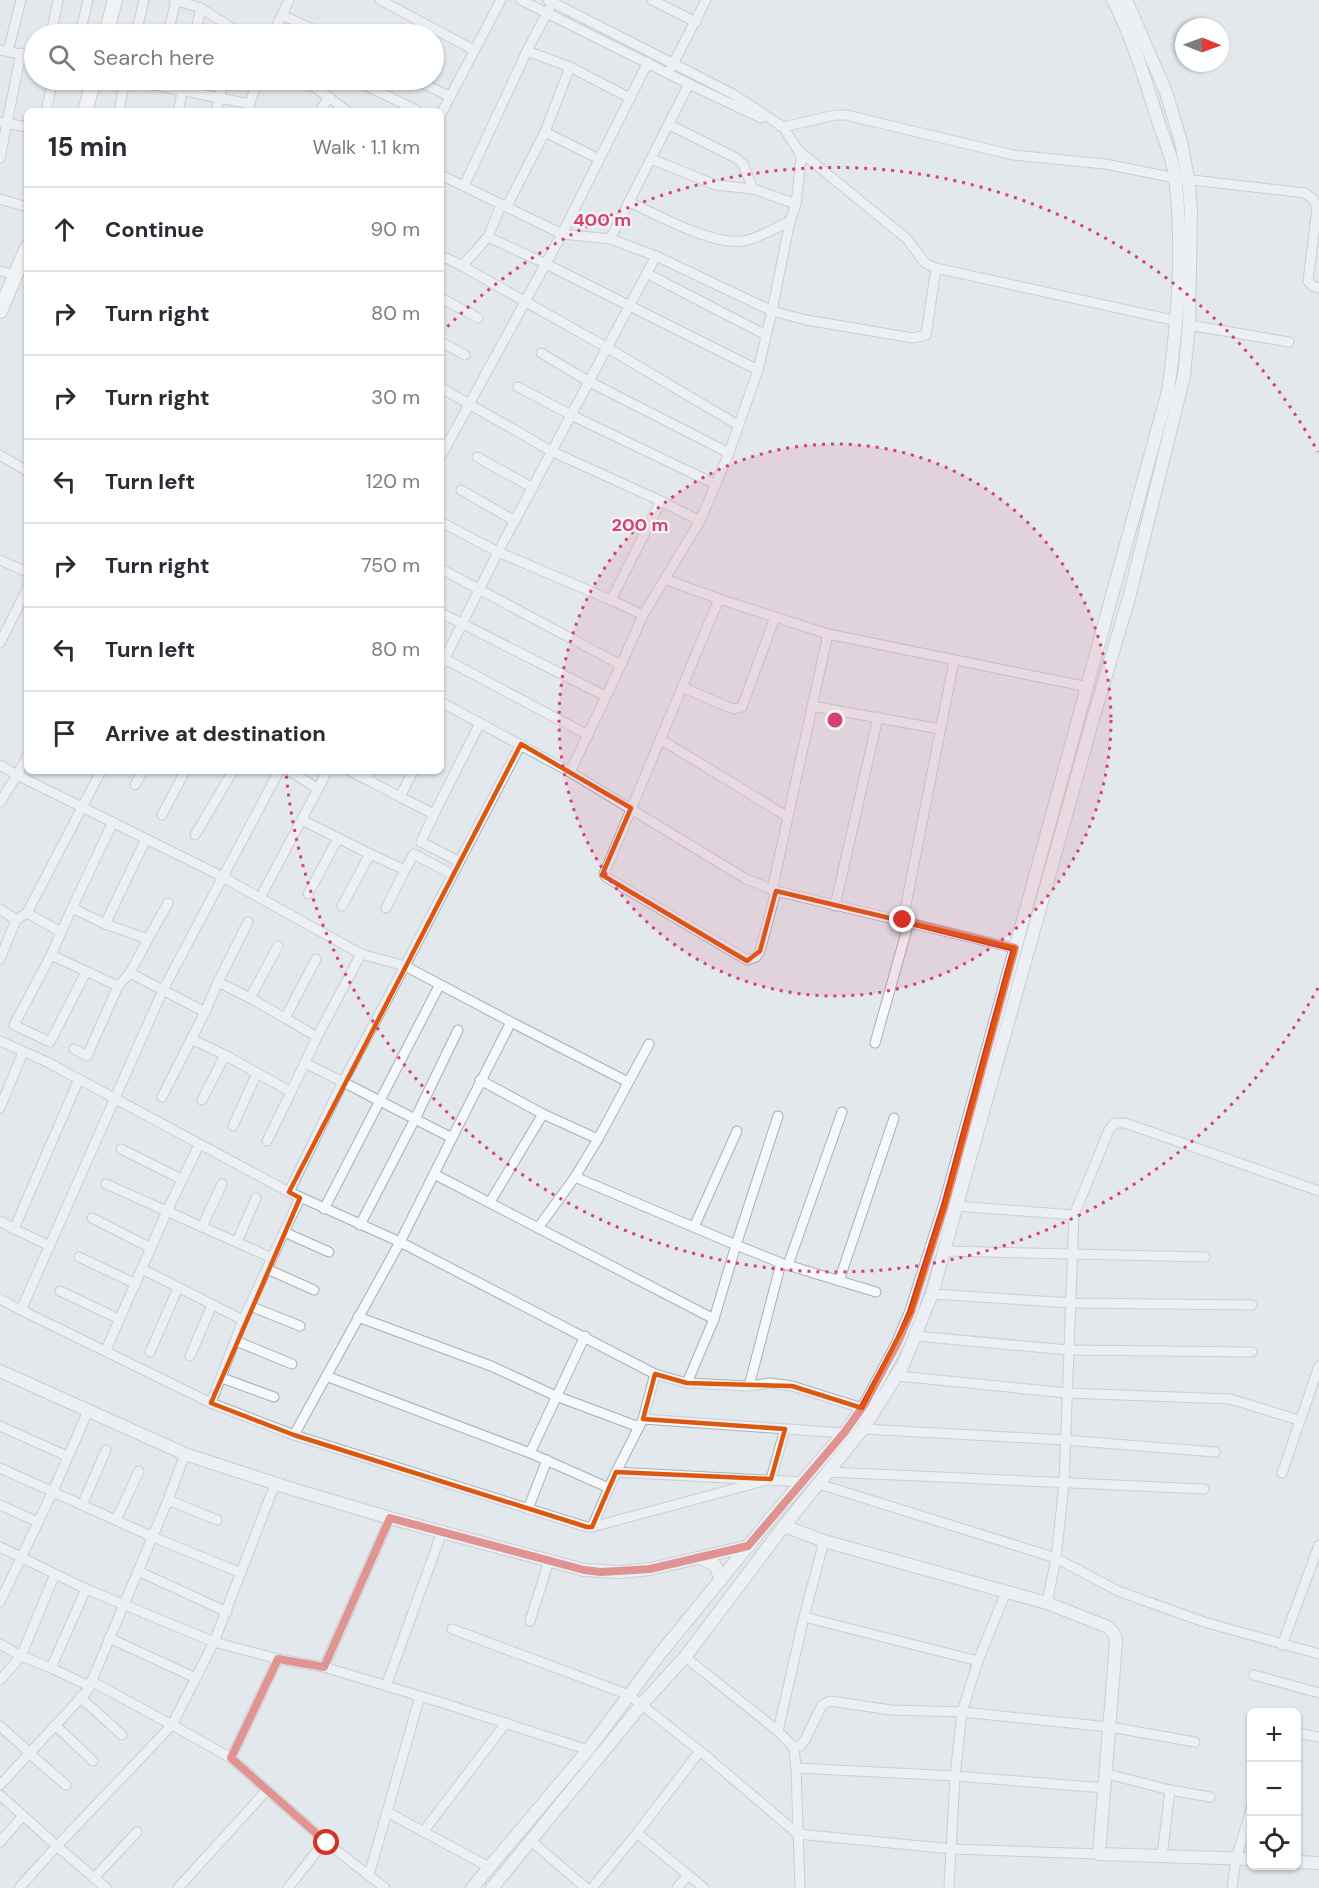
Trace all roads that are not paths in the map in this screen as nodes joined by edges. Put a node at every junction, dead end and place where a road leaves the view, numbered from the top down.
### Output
1 (21, 0) edge
2 (58, 0) edge
3 (88, 0) edge
4 (115, 0) edge
5 (144, 0) edge
6 (175, 0) edge
7 (289, 0) edge
8 (380, 0) edge
9 (501, 0) edge
10 (521, 0) edge
11 (652, 0) edge
12 (706, 0) edge
13 (1113, 0) edge
14 (1126, 0) edge
15 (551, 1) edge
16 (201, 8) junction
17 (547, 12) junction
18 (282, 15) junction
19 (696, 22) junction
20 (53, 24) edge
21 (82, 24) edge
22 (109, 24) edge
23 (138, 24) edge
24 (170, 24) edge
25 (197, 24) edge
26 (224, 24) edge
27 (278, 24) edge
28 (301, 24) edge
29 (425, 24) edge
30 (444, 34) edge
31 (4, 50) edge
32 (474, 50) junction
33 (527, 51) junction
34 (21, 53) junction
35 (24, 54) edge
36 (648, 62) junction
37 (673, 63) junction
38 (570, 67) junction
39 (668, 73) junction
40 (689, 84) junction
41 (51, 90) edge
42 (91, 90) edge
43 (124, 90) edge
44 (183, 90) joint
45 (221, 90) edge
46 (255, 90) edge
47 (319, 90) edge
48 (375, 90) edge
49 (436, 90) edge
50 (449, 96) junction
51 (329, 97) junction
52 (219, 98) junction
53 (630, 98) junction
54 (47, 108) edge
55 (86, 108) edge
56 (120, 108) edge
57 (179, 108) edge
58 (217, 108) edge
59 (249, 108) edge
60 (322, 108) edge
61 (343, 108) edge
62 (412, 108) edge
63 (444, 108) edge
64 (4, 122) edge
65 (668, 124) junction
66 (24, 126) edge
67 (783, 127) junction
68 (545, 132) junction
69 (798, 150) junction
70 (0, 158) edge
71 (598, 159) junction
72 (651, 159) junction
73 (444, 176) edge
74 (1182, 178) junction
75 (464, 186) junction
76 (753, 189) junction
77 (0, 199) edge
78 (629, 202) junction
79 (24, 204) edge
80 (796, 204) junction
81 (504, 206) junction
82 (790, 221) junction
83 (562, 234) junction
84 (488, 237) junction
85 (610, 239) junction
86 (656, 256) junction
87 (444, 258) edge
88 (544, 263) junction
89 (462, 266) junction
90 (21, 267) edge
91 (936, 268) junction
92 (0, 272) edge
93 (648, 274) junction
94 (1319, 288) edge
95 (444, 300) edge
96 (525, 302) junction
97 (630, 306) junction
98 (0, 311) edge
99 (772, 311) junction
100 (478, 318) dead end
101 (1183, 323) junction
102 (766, 334) junction
103 (1289, 342) dead end
104 (444, 344) edge
105 (606, 347) junction
106 (542, 353) dead end
107 (465, 355) dead end
108 (758, 370) junction
109 (588, 381) junction
110 (518, 387) dead end
111 (444, 390) edge
112 (470, 403) junction
113 (571, 415) junction
114 (738, 425) junction
115 (445, 438) edge
116 (553, 452) junction
117 (729, 453) junction
118 (0, 456) edge
119 (477, 457) dead end
120 (24, 469) edge
121 (715, 484) junction
122 (533, 488) junction
123 (460, 490) dead end
124 (661, 501) junction
125 (515, 521) junction
126 (700, 521) junction
127 (444, 524) edge
128 (498, 552) junction
129 (0, 560) edge
130 (444, 571) edge
131 (24, 572) edge
132 (664, 579) junction
133 (480, 590) junction
134 (24, 595) edge
135 (719, 599) junction
136 (611, 600) junction
137 (444, 615) edge
138 (642, 615) junction
139 (775, 617) junction
140 (462, 624) junction
141 (828, 634) junction
142 (0, 643) edge
143 (444, 656) edge
144 (444, 661) edge
145 (954, 661) junction
146 (621, 665) junction
147 (682, 687) junction
148 (1088, 687) junction
149 (605, 696) junction
150 (444, 704) edge
151 (812, 706) junction
152 (878, 717) junction
153 (480, 723) junction
154 (940, 729) junction
155 (588, 735) junction
156 (660, 739) junction
157 (521, 744) junction
158 (24, 762) edge
159 (0, 765) edge
160 (570, 772) junction
161 (99, 774) edge
162 (140, 774) edge
163 (183, 774) edge
164 (229, 774) edge
165 (277, 774) edge
166 (295, 774) edge
167 (326, 774) edge
168 (412, 774) edge
169 (17, 775) junction
170 (368, 775) edge
171 (135, 784) dead end
172 (318, 789) junction
173 (400, 797) junction
174 (0, 802) edge
175 (82, 806) junction
176 (631, 808) junction
177 (434, 814) junction
178 (162, 815) dead end
179 (788, 817) junction
180 (302, 820) junction
181 (113, 822) junction
182 (195, 835) dead end
183 (338, 838) junction
184 (146, 839) junction
185 (370, 854) junction
186 (459, 861) junction
187 (405, 870) junction
188 (451, 874) junction
189 (223, 877) junction
190 (774, 891) junction
191 (308, 894) dead end
192 (260, 898) junction
193 (168, 903) dead end
194 (342, 906) dead end
195 (835, 906) junction
196 (72, 908) junction
197 (386, 908) dead end
198 (0, 909) edge
199 (27, 913) junction
200 (16, 920) junction
201 (906, 921) junction
202 (248, 922) dead end
203 (105, 924) junction
204 (62, 932) junction
205 (148, 939) junction
206 (278, 945) dead end
207 (1015, 948) junction
208 (361, 954) junction
209 (51, 955) junction
210 (0, 959) edge
211 (316, 959) dead end
212 (405, 966) junction
213 (86, 972) junction
214 (130, 973) junction
215 (218, 982) junction
216 (118, 986) junction
217 (439, 986) junction
218 (163, 990) junction
219 (250, 998) junction
220 (205, 1012) junction
221 (285, 1018) junction
222 (511, 1022) junction
223 (458, 1030) dead end
224 (317, 1037) junction
225 (191, 1039) junction
226 (0, 1041) edge
227 (875, 1043) dead end
228 (649, 1044) dead end
229 (74, 1049) dead end
230 (23, 1052) junction
231 (225, 1055) junction
232 (305, 1063) junction
233 (257, 1073) junction
234 (79, 1079) junction
235 (480, 1080) junction
236 (343, 1082) junction
237 (628, 1082) junction
238 (291, 1092) junction
239 (162, 1097) dead end
240 (115, 1098) junction
241 (202, 1100) dead end
242 (380, 1101) junction
243 (0, 1108) edge
244 (842, 1112) dead end
245 (543, 1114) junction
246 (778, 1116) dead end
247 (894, 1118) dead end
248 (416, 1119) junction
249 (233, 1126) dead end
250 (737, 1131) dead end
251 (452, 1138) junction
252 (598, 1139) junction
253 (267, 1141) dead end
254 (199, 1145) junction
255 (121, 1149) dead end
256 (434, 1174) junction
257 (575, 1177) junction
258 (181, 1179) junction
259 (106, 1184) dead end
260 (222, 1184) dead end
261 (1319, 1191) edge
262 (289, 1192) junction
263 (256, 1198) dead end
264 (300, 1198) junction
265 (490, 1202) junction
266 (957, 1206) junction
267 (324, 1209) junction
268 (167, 1211) junction
269 (1074, 1215) junction
270 (92, 1218) dead end
271 (0, 1221) edge
272 (360, 1225) junction
273 (202, 1227) junction
274 (694, 1227) junction
275 (538, 1228) junction
276 (14, 1229) junction
277 (284, 1232) junction
278 (237, 1242) junction
279 (400, 1242) junction
280 (48, 1245) junction
281 (736, 1245) junction
282 (151, 1248) junction
283 (945, 1251) junction
284 (329, 1252) dead end
285 (1072, 1255) junction
286 (79, 1257) dead end
287 (1205, 1257) dead end
288 (272, 1258) junction
289 (785, 1264) junction
290 (142, 1269) junction
291 (267, 1269) junction
292 (839, 1281) junction
293 (136, 1284) junction
294 (178, 1288) junction
295 (314, 1290) dead end
296 (60, 1291) dead end
297 (876, 1292) dead end
298 (932, 1294) junction
299 (0, 1299) edge
300 (1072, 1303) junction
301 (212, 1305) junction
302 (1252, 1305) dead end
303 (250, 1306) junction
304 (21, 1310) junction
305 (358, 1317) junction
306 (120, 1319) junction
307 (714, 1319) junction
308 (243, 1320) junction
309 (300, 1326) dead end
310 (585, 1336) junction
311 (916, 1336) junction
312 (236, 1341) junction
313 (106, 1350) junction
314 (1068, 1350) junction
315 (150, 1352) dead end
316 (1252, 1352) dead end
317 (190, 1356) dead end
318 (292, 1364) dead end
319 (1319, 1366) edge
320 (0, 1371) edge
321 (655, 1374) junction
322 (326, 1376) junction
323 (898, 1376) junction
324 (222, 1378) junction
325 (687, 1383) junction
326 (749, 1386) junction
327 (1067, 1393) junction
328 (556, 1396) junction
329 (274, 1397) dead end
330 (211, 1403) junction
331 (862, 1408) junction
332 (88, 1411) junction
333 (1299, 1420) junction
334 (641, 1423) junction
335 (0, 1426) edge
336 (785, 1429) junction
337 (863, 1429) junction
338 (844, 1433) junction
339 (294, 1435) junction
340 (1065, 1440) junction
341 (106, 1450) dead end
342 (1215, 1452) dead end
343 (530, 1453) junction
344 (185, 1454) junction
345 (67, 1456) junction
346 (547, 1460) junction
347 (0, 1468) edge
348 (139, 1471) dead end
349 (616, 1472) junction
350 (828, 1472) junction
351 (1282, 1473) dead end
352 (771, 1479) junction
353 (803, 1482) junction
354 (275, 1484) junction
355 (819, 1484) junction
356 (1064, 1484) junction
357 (609, 1488) junction
358 (1204, 1489) dead end
359 (53, 1491) junction
360 (168, 1500) junction
361 (0, 1505) edge
362 (82, 1505) junction
363 (528, 1509) junction
364 (390, 1518) junction
365 (771, 1518) junction
366 (116, 1520) junction
367 (217, 1520) dead end
368 (38, 1522) junction
369 (784, 1526) junction
370 (592, 1527) junction
371 (442, 1532) junction
372 (153, 1537) junction
373 (824, 1541) junction
374 (1319, 1545) edge
375 (748, 1546) junction
376 (0, 1547) edge
377 (22, 1557) junction
378 (700, 1558) junction
379 (1056, 1558) junction
380 (549, 1561) junction
381 (138, 1571) junction
382 (241, 1573) junction
383 (55, 1574) junction
384 (721, 1580) junction
385 (86, 1589) junction
386 (1006, 1592) junction
387 (0, 1599) edge
388 (1047, 1603) junction
389 (123, 1605) junction
390 (227, 1612) junction
391 (804, 1617) junction
392 (530, 1621) dead end
393 (452, 1629) dead end
394 (109, 1638) junction
395 (214, 1642) junction
396 (0, 1644) edge
397 (1282, 1645) junction
398 (1319, 1654) edge
399 (21, 1656) junction
400 (685, 1657) junction
401 (278, 1659) junction
402 (978, 1661) junction
403 (324, 1667) junction
404 (51, 1668) junction
405 (1254, 1675) dead end
406 (196, 1678) junction
407 (0, 1680) edge
408 (90, 1684) junction
409 (386, 1686) junction
410 (1319, 1693) edge
411 (629, 1695) junction
412 (420, 1696) junction
413 (80, 1697) junction
414 (642, 1704) junction
415 (962, 1712) junction
416 (506, 1723) junction
417 (55, 1725) junction
418 (172, 1725) junction
419 (0, 1726) edge
420 (1110, 1727) junction
421 (778, 1731) junction
422 (1301, 1734) edge
423 (122, 1735) dead end
424 (1319, 1737) edge
425 (1195, 1742) dead end
426 (794, 1749) junction
427 (588, 1750) junction
428 (700, 1751) junction
429 (30, 1753) junction
430 (231, 1758) junction
431 (93, 1761) dead end
432 (796, 1768) junction
433 (1107, 1774) junction
434 (955, 1776) junction
435 (0, 1785) edge
436 (66, 1785) dead end
437 (1105, 1788) junction
438 (267, 1790) junction
439 (1170, 1790) junction
440 (0, 1795) edge
441 (1210, 1797) dead end
442 (387, 1812) junction
443 (23, 1816) junction
444 (1248, 1816) edge
445 (137, 1832) dead end
446 (423, 1832) junction
447 (638, 1833) junction
448 (798, 1834) junction
449 (530, 1840) junction
450 (325, 1841) junction
451 (0, 1842) edge
452 (57, 1846) junction
453 (952, 1849) junction
454 (1099, 1854) junction
455 (1162, 1856) junction
456 (1236, 1859) junction
457 (1247, 1859) edge
458 (1301, 1862) edge
459 (1319, 1863) edge
460 (489, 1867) junction
461 (369, 1875) junction
462 (688, 1875) junction
463 (94, 1878) junction
464 (379, 1886) edge
465 (19, 1888) edge
466 (106, 1888) edge
467 (178, 1888) edge
468 (288, 1888) edge
469 (472, 1888) edge
470 (492, 1888) edge
471 (586, 1888) edge
472 (592, 1888) edge
473 (677, 1888) edge
474 (704, 1888) edge
475 (800, 1888) edge
476 (949, 1888) edge
477 (1232, 1888) edge

1 - 31 street
2 - 20 street
3 - 21 street
4 - 22 main road
5 - 23 street
6 - 16 street
6 - 24 street
7 - 18 street
8 - 29 street
9 - 32 street
10 - 17 street
11 - 19 street
12 - 19 street
13 - 74 street
14 - 74 street
15 - 17 street
15 - 37 street
16 - 25 street
16 - 26 street
17 - 33 street
17 - 36 street
18 - 27 street
18 - 28 street
19 - 37 street
30 - 32 street
31 - 34 street
32 - 50 street
33 - 38 street
33 - 75 street
34 - 35 street
34 - 64 street
36 - 39 street
36 - 53 street
37 - 39 street
37 - 67 street
38 - 53 street
38 - 68 street
39 - 40 street
40 - 65 street
40 - 67 street
41 - 54 street
42 - 55 main road
43 - 56 street
44 - 52 street
44 - 57 street
45 - 52 street
46 - 59 street
47 - 51 street
48 - 62 street
49 - 50 street
50 - 63 street
51 - 60 street
51 - 61 street
52 - 58 street
52 - 59 street
53 - 71 street
64 - 66 street
64 - 70 street
65 - 72 street
65 - 76 street
67 - 69 street
67 - 74 street
68 - 71 street
68 - 81 street
69 - 80 street
69 - 91 street
71 - 83 street
72 - 76 street
72 - 78 street
73 - 75 street
74 - 94 street
74 - 101 street
75 - 81 street
76 - 80 street
77 - 79 street
78 - 82 street
78 - 85 street
80 - 82 street
81 - 83 street
81 - 84 street
82 - 99 street
83 - 85 street
83 - 88 street
84 - 88 street
84 - 89 street
85 - 86 street
86 - 93 street
86 - 99 street
87 - 89 street
88 - 96 street
88 - 97 street
89 - 96 street
90 - 92 street
90 - 98 main road
91 - 99 street
91 - 101 street
93 - 97 street
93 - 102 street
95 - 100 street
96 - 105 street
96 - 112 street
97 - 105 street
97 - 108 street
99 - 102 street
101 - 103 street
101 - 148 street
101 - 266 street
102 - 108 street
104 - 107 street
105 - 109 street
105 - 114 street
106 - 109 street
108 - 114 street
109 - 113 street
109 - 117 street
110 - 113 street
111 - 112 street
112 - 115 street
112 - 116 street
113 - 116 street
113 - 121 street
114 - 117 street
116 - 122 street
116 - 124 street
117 - 121 street
118 - 120 street
119 - 122 street
121 - 126 street
122 - 125 street
123 - 125 street
124 - 126 street
124 - 136 street
125 - 128 street
126 - 132 street
127 - 128 street
128 - 133 street
128 - 136 street
129 - 131 street
130 - 133 street
132 - 135 street
132 - 138 street
133 - 140 street
133 - 146 street
134 - 142 street
135 - 139 street
135 - 147 street
136 - 138 street
137 - 140 street
138 - 146 street
139 - 141 street
139 - 147 street
140 - 143 street
140 - 149 street
141 - 145 street
141 - 151 street
144 - 155 street
145 - 148 street
145 - 154 street
146 - 149 street
147 - 156 street
148 - 207 street
149 - 155 street
150 - 153 street
151 - 152 street
151 - 179 street
152 - 154 street
152 - 195 street
153 - 157 street
153 - 177 street
154 - 201 street
155 - 160 street
156 - 176 street
156 - 179 street
157 - 160 street
157 - 186 street
158 - 169 street
159 - 169 street
160 - 176 street
161 - 175 street
162 - 171 street
163 - 178 street
164 - 182 street
165 - 189 street
166 - 172 street
167 - 172 street
168 - 173 street
169 - 174 street
169 - 175 street
170 - 173 street
172 - 180 street
173 - 177 street
175 - 181 street
175 - 199 street
176 - 190 street
176 - 190 street
177 - 186 street
179 - 190 street
180 - 183 street
180 - 192 street
181 - 184 street
181 - 196 street
183 - 185 street
183 - 191 street
184 - 189 street
184 - 203 street
185 - 187 street
185 - 194 street
186 - 188 street
187 - 188 street
187 - 197 street
188 - 212 street
189 - 192 street
189 - 218 street
190 - 195 street
192 - 208 street
193 - 205 street
195 - 201 street
196 - 203 street
196 - 204 street
198 - 200 street
199 - 200 street
199 - 204 street
200 - 210 street
201 - 207 street
201 - 227 street
202 - 215 street
203 - 205 street
204 - 209 street
205 - 214 street
206 - 219 street
207 - 331 street
208 - 212 street
208 - 224 street
209 - 213 street
209 - 213 street
211 - 221 street
212 - 217 street
212 - 236 street
213 - 216 street
214 - 216 street
214 - 218 street
215 - 219 street
215 - 220 street
216 - 229 street
217 - 222 street
217 - 242 street
218 - 220 street
218 - 240 street
219 - 221 street
220 - 225 street
221 - 224 street
222 - 235 street
222 - 237 street
223 - 248 street
224 - 232 street
225 - 231 street
225 - 239 street
226 - 230 street
228 - 237 street
230 - 234 street
230 - 243 street
231 - 233 street
231 - 241 street
232 - 236 street
232 - 238 street
233 - 238 street
233 - 249 street
234 - 240 street
234 - 276 street
235 - 245 street
235 - 251 street
236 - 242 street
236 - 262 street
237 - 252 street
238 - 253 street
240 - 254 street
240 - 280 street
242 - 248 street
242 - 267 street
244 - 289 street
245 - 252 street
245 - 265 street
246 - 281 street
247 - 292 street
248 - 251 street
248 - 272 street
250 - 274 street
251 - 256 street
252 - 257 street
254 - 258 street
254 - 262 street
255 - 258 street
256 - 265 street
256 - 279 street
257 - 274 street
257 - 275 street
258 - 268 street
259 - 268 street
260 - 273 street
261 - 269 street
262 - 264 street
263 - 278 street
264 - 267 street
264 - 277 street
265 - 275 street
266 - 269 street
266 - 283 street
267 - 272 street
268 - 273 street
268 - 282 street
269 - 285 street
270 - 282 street
271 - 276 street
272 - 279 street
273 - 278 street
274 - 281 street
275 - 307 street
276 - 280 street
277 - 284 street
277 - 288 street
278 - 288 street
279 - 305 street
279 - 310 street
280 - 304 street
281 - 289 street
281 - 307 street
282 - 290 street
283 - 285 street
283 - 298 street
285 - 287 street
285 - 300 street
286 - 293 street
288 - 291 street
289 - 292 street
289 - 326 street
290 - 293 street
290 - 294 street
291 - 295 street
291 - 303 street
292 - 297 street
293 - 306 street
294 - 301 street
294 - 315 street
296 - 306 street
298 - 300 street
298 - 311 street
299 - 304 street
300 - 302 street
300 - 314 street
301 - 308 street
301 - 317 street
303 - 308 street
303 - 309 street
304 - 313 street
305 - 322 street
305 - 328 street
306 - 313 street
307 - 325 street
308 - 312 street
310 - 321 street
310 - 328 street
311 - 314 street
311 - 323 street
312 - 318 street
312 - 324 street
313 - 330 street
314 - 316 street
314 - 327 street
319 - 333 street
320 - 332 street
321 - 325 street
321 - 334 street
322 - 339 street
322 - 343 street
323 - 327 street
323 - 337 street
324 - 329 street
324 - 330 street
325 - 326 street
326 - 331 street
327 - 333 street
327 - 340 street
328 - 334 street
328 - 343 street
330 - 339 street
331 - 338 street
332 - 344 street
332 - 345 street
333 - 351 street
334 - 336 street
334 - 349 street
335 - 345 street
336 - 338 street
336 - 352 street
337 - 340 street
337 - 350 street
338 - 353 street
339 - 363 street
340 - 342 street
340 - 356 street
341 - 362 street
343 - 346 street
344 - 354 street
344 - 360 street
345 - 359 street
346 - 357 street
346 - 363 street
347 - 359 street
348 - 366 street
349 - 352 street
349 - 357 street
350 - 355 street
350 - 356 street
352 - 353 street
352 - 370 street
353 - 365 street
354 - 364 street
354 - 382 street
355 - 369 street
355 - 379 street
356 - 358 street
356 - 379 street
357 - 370 street
359 - 362 street
359 - 368 street
360 - 367 street
360 - 372 street
361 - 368 street
362 - 366 street
363 - 370 street
364 - 371 street
364 - 403 street
365 - 369 street
365 - 375 street
366 - 372 street
368 - 377 street
369 - 373 street
369 - 400 street
371 - 380 street
371 - 409 street
372 - 381 street
372 - 382 street
373 - 386 street
373 - 391 street
374 - 397 street
375 - 378 street
375 - 384 street
376 - 377 street
377 - 383 street
377 - 387 street
378 - 380 street
378 - 384 street
379 - 388 street
379 - 397 street
380 - 392 street
381 - 389 street
381 - 390 street
382 - 390 street
383 - 385 street
383 - 399 street
384 - 411 street
385 - 389 street
385 - 404 street
386 - 388 street
386 - 402 street
388 - 420 street
389 - 394 street
389 - 395 street
390 - 395 street
391 - 402 street
391 - 421 street
393 - 411 street
394 - 406 street
394 - 408 street
395 - 401 street
395 - 406 street
396 - 399 street
397 - 398 street
399 - 404 street
399 - 407 street
400 - 414 street
400 - 421 street
401 - 403 street
401 - 430 street
402 - 415 street
403 - 409 street
404 - 408 street
405 - 410 street
406 - 418 street
408 - 413 street
408 - 418 street
409 - 412 street
411 - 414 street
411 - 427 street
412 - 416 street
412 - 442 street
413 - 417 street
413 - 423 street
414 - 428 street
414 - 449 street
415 - 420 street
415 - 426 street
415 - 434 street
416 - 427 street
416 - 446 street
417 - 429 street
417 - 431 street
418 - 430 street
418 - 452 street
419 - 429 street
420 - 425 street
420 - 433 street
421 - 426 street
422 - 424 street
426 - 432 street
427 - 460 street
428 - 447 street
428 - 448 street
429 - 435 street
429 - 436 street
430 - 438 street
432 - 434 street
432 - 448 street
433 - 437 street
433 - 439 street
434 - 437 street
434 - 453 street
437 - 454 street
438 - 450 street
438 - 467 street
439 - 441 street
439 - 455 street
440 - 443 street
442 - 446 street
442 - 461 street
443 - 451 street
443 - 452 street
444 - 456 street
445 - 463 street
446 - 460 street
447 - 462 street
447 - 472 street
448 - 453 street
448 - 475 street
449 - 470 street
449 - 471 street
450 - 461 street
450 - 468 street
452 - 463 street
452 - 465 street
453 - 454 street
453 - 476 street
454 - 455 street
455 - 456 street
456 - 457 street
456 - 477 street
458 - 459 street
460 - 469 street
461 - 464 street
462 - 473 street
462 - 474 street
463 - 466 street

